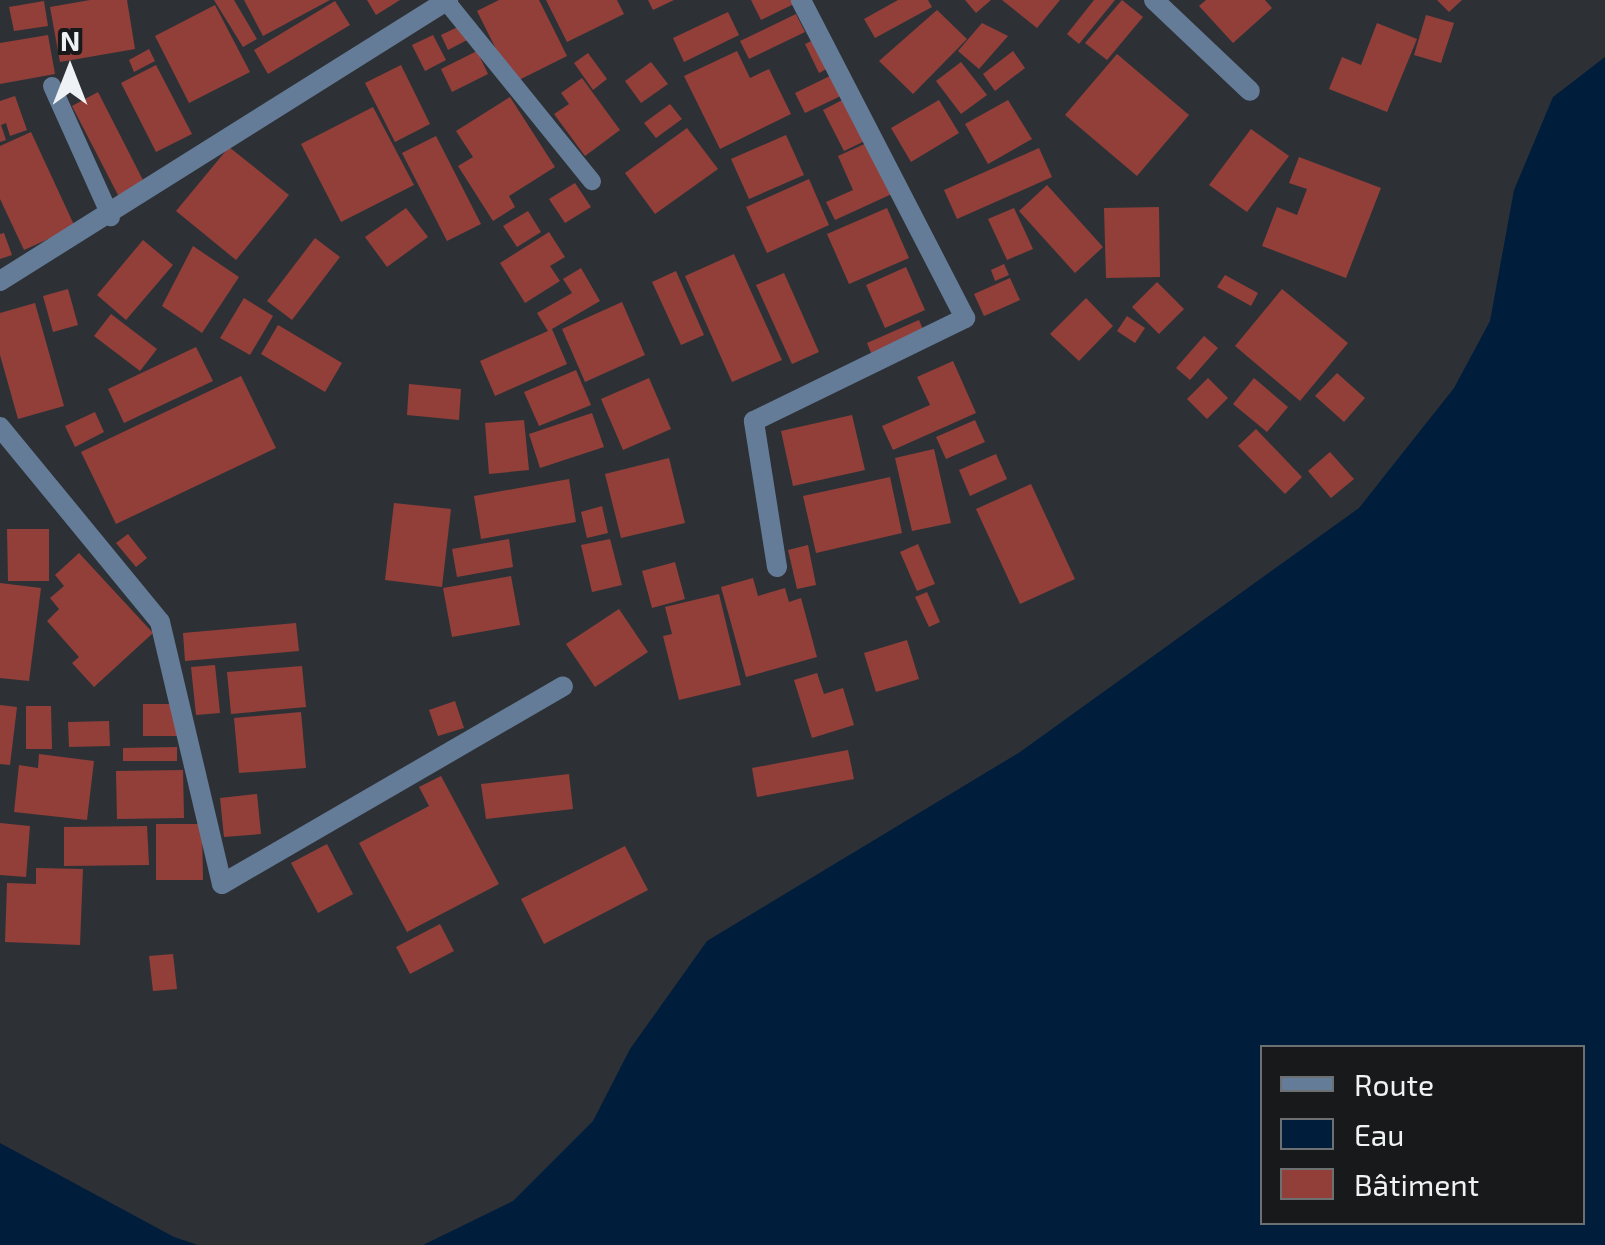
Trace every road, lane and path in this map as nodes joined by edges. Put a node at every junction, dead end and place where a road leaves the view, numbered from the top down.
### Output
1 (801, 0) edge
2 (1154, 0) edge
3 (447, 1) edge
4 (52, 86) dead end
5 (1250, 91) dead end
6 (592, 180) dead end
7 (111, 217) junction
8 (0, 282) edge
9 (0, 428) edge
10 (777, 566) dead end
11 (563, 686) dead end

1 - 10 street
2 - 5 street
3 - 6 lane
3 - 7 street
4 - 7 lane
7 - 8 street
9 - 11 street

